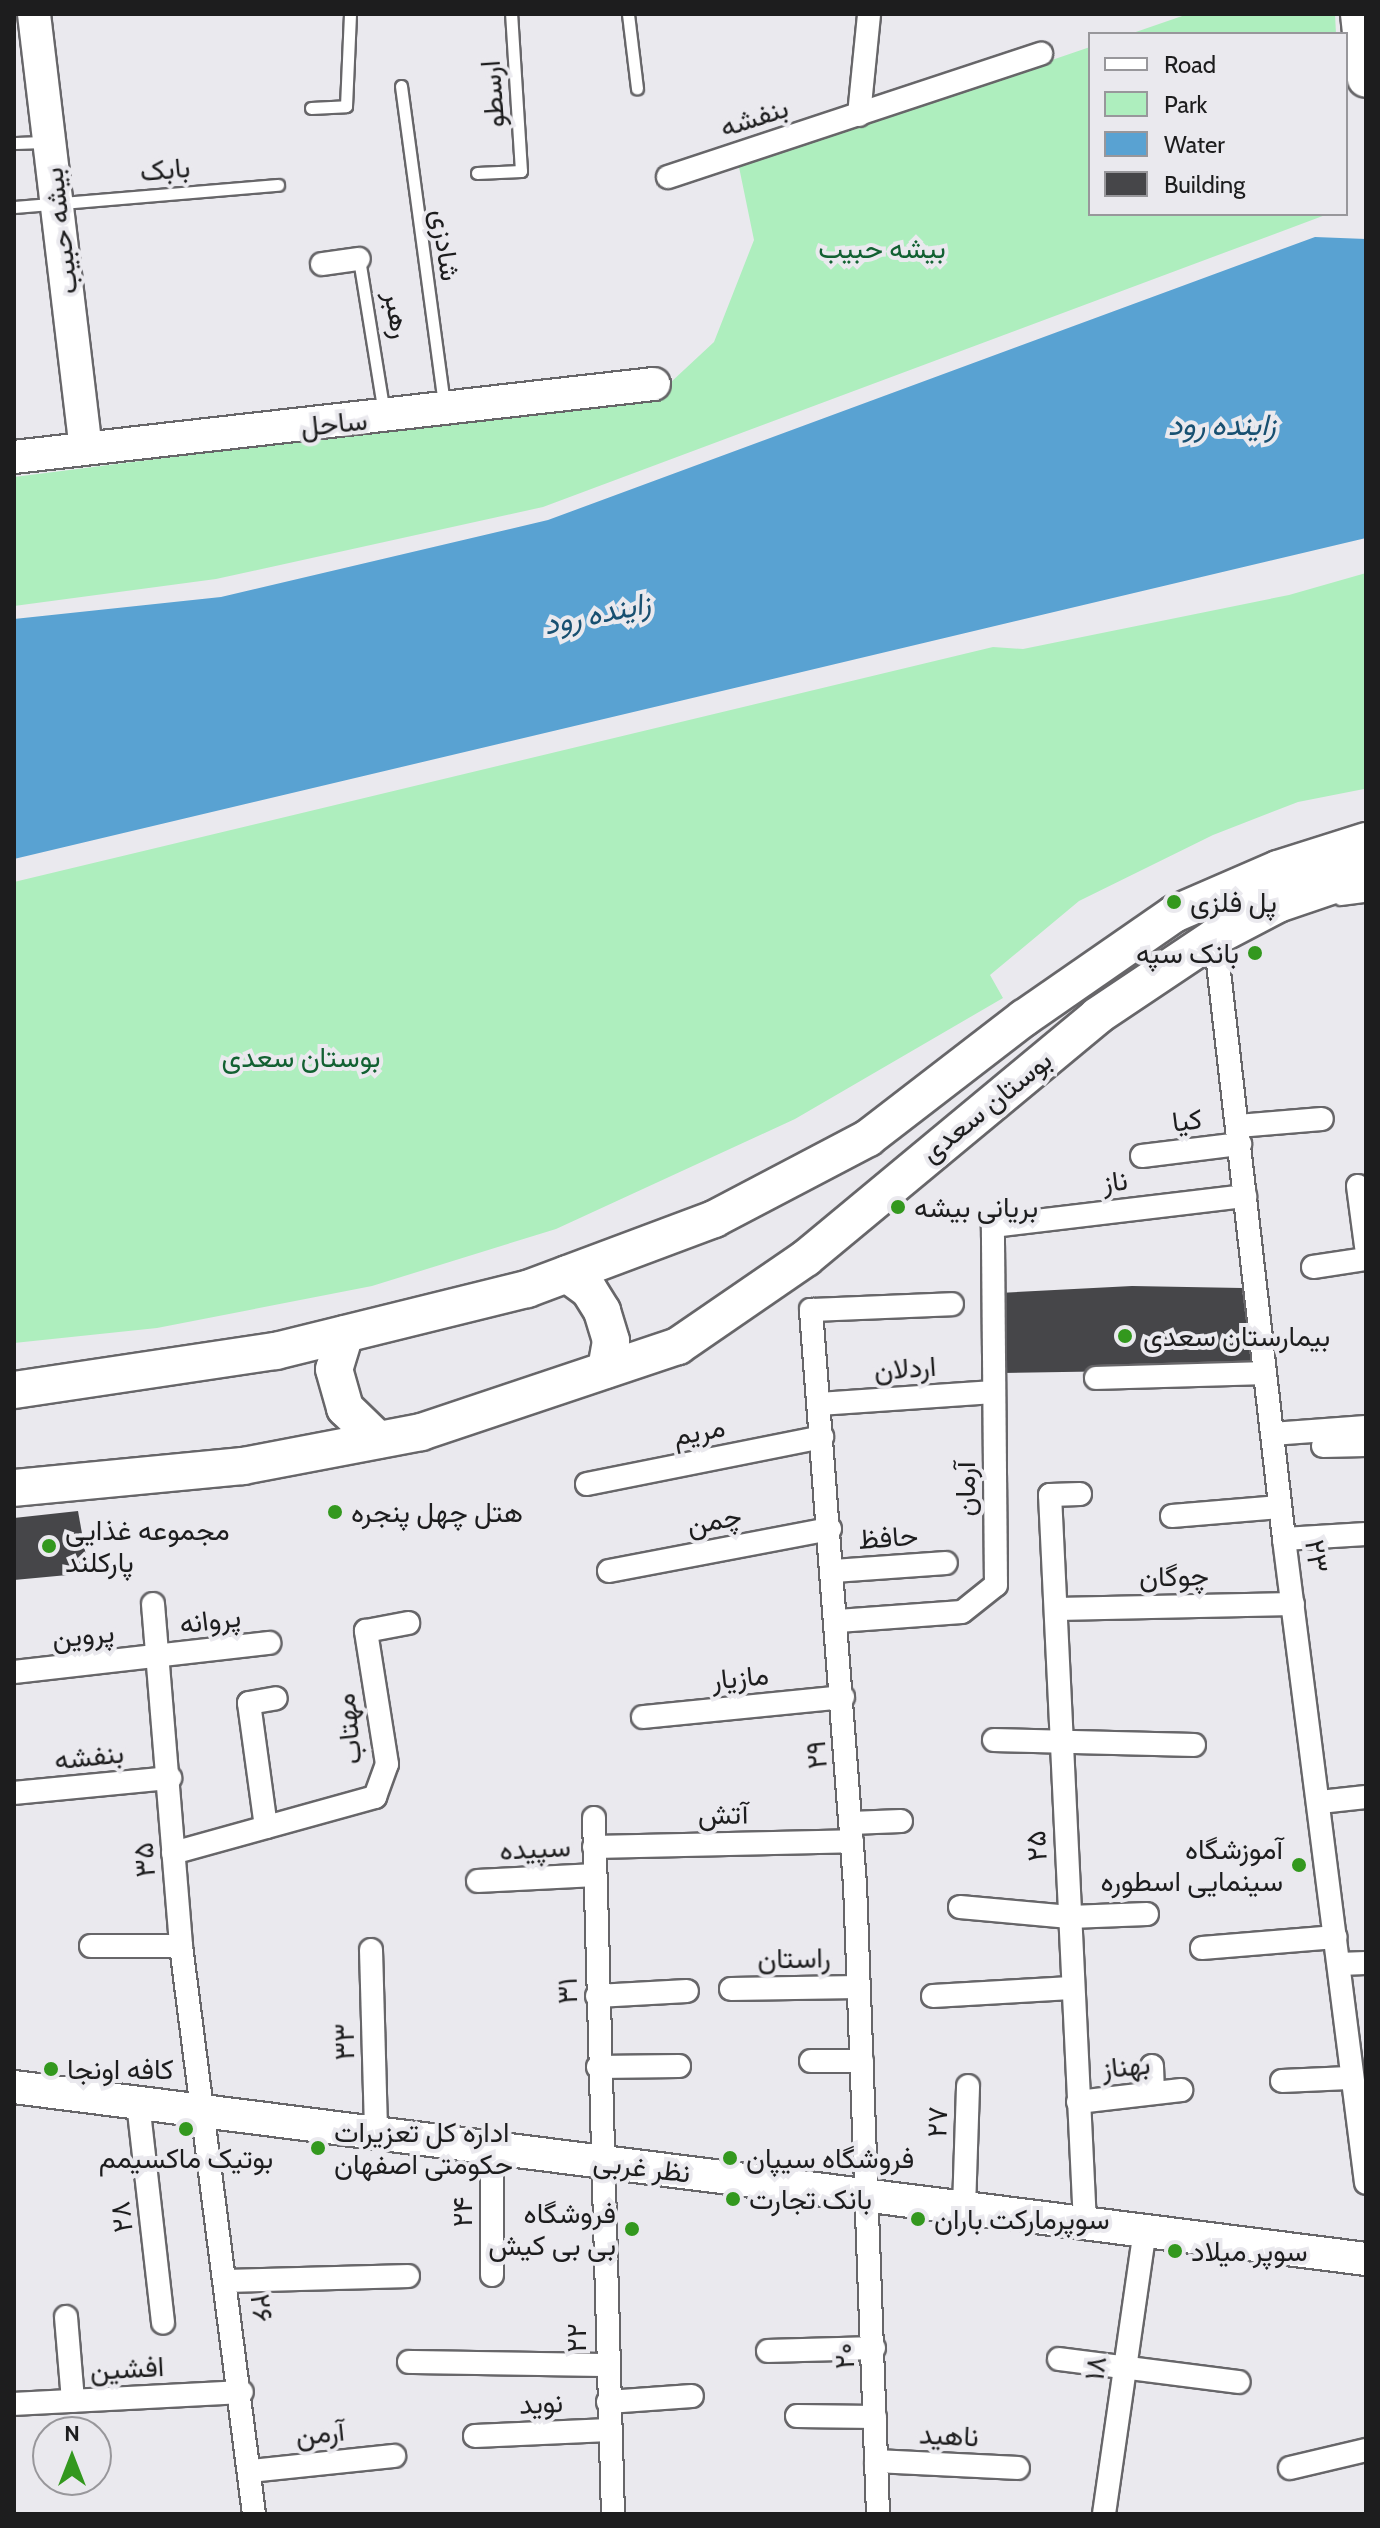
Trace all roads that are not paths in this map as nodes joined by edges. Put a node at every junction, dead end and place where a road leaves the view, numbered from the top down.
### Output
1 (34, 14) edge
2 (350, 14) edge
3 (511, 14) edge
4 (628, 14) edge
5 (869, 14) edge
6 (1359, 14) edge
7 (1041, 54) dead end
8 (1366, 79) edge
9 (401, 86) dead end
10 (637, 88) dead end
11 (311, 108) dead end
12 (859, 115) junction
13 (49, 142) junction
14 (14, 143) edge
15 (477, 173) dead end
16 (668, 177) dead end
17 (278, 185) dead end
18 (57, 202) junction
19 (14, 207) edge
20 (359, 259) joint
21 (322, 264) dead end
22 (654, 384) dead end
23 (445, 411) junction
24 (385, 417) junction
25 (86, 448) junction
26 (14, 457) edge
27 (1363, 862) edge
28 (1223, 934) junction
29 (1322, 1119) dead end
30 (1239, 1135) junction
31 (1142, 1156) dead end
32 (1358, 1186) dead end
33 (1245, 1196) junction
34 (993, 1226) joint
35 (1366, 1246) edge
36 (1366, 1259) edge
37 (1313, 1267) dead end
38 (567, 1274) junction
39 (952, 1304) dead end
40 (345, 1334) junction
41 (606, 1370) junction
42 (1265, 1373) junction
43 (1096, 1378) dead end
44 (14, 1390) edge
45 (994, 1392) junction
46 (819, 1404) junction
47 (1366, 1427) edge
48 (1272, 1434) junction
49 (822, 1437) junction
50 (378, 1440) junction
51 (1366, 1445) edge
52 (1323, 1446) dead end
53 (587, 1484) dead end
54 (14, 1488) edge
55 (1080, 1494) dead end
56 (1280, 1507) junction
57 (1172, 1516) dead end
58 (830, 1529) junction
59 (1366, 1534) edge
60 (1284, 1539) junction
61 (946, 1563) dead end
62 (609, 1571) dead end
63 (834, 1571) junction
64 (153, 1604) dead end
65 (1293, 1604) junction
66 (1057, 1609) junction
67 (838, 1621) junction
68 (408, 1623) dead end
69 (269, 1643) dead end
70 (159, 1657) junction
71 (14, 1672) edge
72 (843, 1697) junction
73 (276, 1698) dead end
74 (643, 1717) dead end
75 (994, 1740) dead end
76 (1060, 1743) junction
77 (1194, 1745) dead end
78 (170, 1778) junction
79 (14, 1793) edge
80 (1366, 1797) edge
81 (1320, 1802) junction
82 (594, 1818) dead end
83 (901, 1821) dead end
84 (266, 1827) junction
85 (852, 1832) junction
86 (594, 1847) junction
87 (173, 1853) junction
88 (595, 1875) junction
89 (478, 1881) dead end
90 (960, 1907) dead end
91 (1147, 1914) dead end
92 (1070, 1917) junction
93 (1336, 1937) junction
94 (91, 1946) dead end
95 (181, 1946) junction
96 (1202, 1948) dead end
97 (371, 1950) dead end
98 (1366, 1963) edge
99 (1339, 1964) junction
100 (859, 1987) junction
101 (1071, 1988) junction
102 (731, 1989) dead end
103 (687, 1991) dead end
104 (597, 1996) junction
105 (933, 1996) dead end
106 (1356, 2054) edge
107 (811, 2061) dead end
108 (862, 2061) junction
109 (679, 2066) dead end
110 (1152, 2066) dead end
111 (598, 2067) junction
112 (1349, 2078) junction
113 (1282, 2081) dead end
114 (968, 2086) dead end
115 (14, 2087) edge
116 (1181, 2090) dead end
117 (1153, 2093) junction
118 (1078, 2102) junction
119 (138, 2103) junction
120 (201, 2111) junction
121 (376, 2133) junction
122 (492, 2148) junction
123 (605, 2162) junction
124 (1366, 2183) edge
125 (870, 2196) junction
126 (964, 2208) junction
127 (1085, 2223) junction
128 (1145, 2231) junction
129 (1366, 2259) edge
130 (492, 2275) dead end
131 (408, 2276) dead end
132 (228, 2281) junction
133 (66, 2317) dead end
134 (163, 2323) dead end
135 (874, 2348) junction
136 (768, 2351) dead end
137 (1059, 2359) dead end
138 (409, 2362) dead end
139 (607, 2365) junction
140 (1126, 2366) junction
141 (1239, 2382) dead end
142 (242, 2392) junction
143 (692, 2396) dead end
144 (73, 2401) junction
145 (608, 2402) junction
146 (14, 2404) edge
147 (797, 2416) dead end
148 (875, 2417) junction
149 (609, 2430) junction
150 (475, 2436) dead end
151 (1366, 2450) edge
152 (394, 2456) dead end
153 (876, 2461) junction
154 (1018, 2468) dead end
155 (1290, 2468) dead end
156 (251, 2471) junction
157 (254, 2514) edge
158 (613, 2514) edge
159 (878, 2514) edge
160 (1104, 2514) edge

1 - 13 main road, بیشه حبیب
2 - 11 lane
3 - 15 lane, ارسطو
4 - 10 lane
5 - 12 street
6 - 8 main road
7 - 12 street, بنفشه
9 - 23 lane, شادزی
12 - 16 street, بنفشه
13 - 14 lane
13 - 18 main road, بیشه حبیب
17 - 18 lane, بابک
18 - 19 lane, بابک
18 - 25 main road, بیشه حبیب
20 - 21 street, رهبر
20 - 24 lane, رهبر
22 - 23 main road, ساحل
23 - 24 main road, ساحل
24 - 25 main road, ساحل
25 - 26 main road, ساحل
27 - 28 main road, بوستان سعدی
27 - 38 main road, بوستان سعدی
28 - 30 street, ۲۳
28 - 41 main road, بوستان سعدی
29 - 30 street, کیا
30 - 31 street, کیا
30 - 33 street, ۲۳
32 - 35 street
33 - 34 street, ناز
33 - 42 street, ۲۳
34 - 45 street, آرمان
36 - 37 street
38 - 40 main road, بوستان سعدی
38 - 41 main road
39 - 46 street, ۲۹
40 - 44 main road, بوستان سعدی
40 - 50 main road
41 - 50 main road, بوستان سعدی
42 - 43 street
42 - 48 street, ۲۳
45 - 46 street, اردلان
45 - 67 street, آرمان
46 - 49 street, ۲۹
47 - 48 street
48 - 56 street, ۲۳
49 - 53 street, مریم
49 - 58 street, ۲۹
50 - 54 main road, بوستان سعدی
51 - 52 street
55 - 66 street, ۲۵
56 - 57 street
56 - 60 street, ۲۳
58 - 62 street, چمن
58 - 63 street, ۲۹
59 - 60 street
60 - 65 street, ۲۳
61 - 63 street, حافظ
63 - 67 street, ۲۹
64 - 70 street, ۳۵
65 - 66 street, چوگان
65 - 81 street, ۲۳
66 - 76 street, ۲۵
67 - 72 street, ۲۹
68 - 84 street, مهتاب
69 - 70 street, پروانه
70 - 71 street, پروین
70 - 78 street, ۳۵
72 - 74 street, مازیار
72 - 85 street, ۲۹
73 - 84 street
75 - 76 street
76 - 77 street
76 - 92 street, ۲۵
78 - 79 street, بنفشه
78 - 87 street, ۳۵
80 - 81 street
81 - 93 street, ۲۳
82 - 86 street, ۳۱
83 - 85 street, آتش
84 - 87 street, مهتاب
85 - 86 street, آتش
85 - 100 street, ۲۹
86 - 88 street, ۳۱
87 - 95 street, ۳۵
88 - 89 street, سپیده
88 - 104 street, ۳۱
90 - 92 street
91 - 92 street
92 - 101 street, ۲۵
93 - 96 street
93 - 99 street, ۲۳
94 - 95 street
95 - 120 street, ۳۵
97 - 121 street, ۳۳
98 - 99 street
99 - 106 street, ۲۳
100 - 102 street, راستان
100 - 108 street, ۲۹
101 - 105 street
101 - 118 street, ۲۵
103 - 104 street
104 - 111 street, ۳۱
106 - 112 street, ۲۳
107 - 108 street
108 - 125 street, ۲۹
109 - 111 street
110 - 117 street
111 - 123 street, ۳۱
112 - 113 street
112 - 124 street, ۲۳
114 - 126 street, ۲۷
115 - 119 main road, نظر غربی
116 - 117 street, بهناز
117 - 118 street, بهناز
118 - 127 street, ۲۵
119 - 120 main road, نظر غربی
119 - 134 street, ۲۸
120 - 121 main road, نظر غربی
120 - 132 street, ۲۶
121 - 122 main road, نظر غربی
122 - 123 main road, نظر غربی
122 - 130 street, ۲۴
123 - 125 main road, نظر غربی
123 - 139 street, ۲۲
125 - 126 main road, نظر غربی
125 - 135 street, ۲۰
126 - 127 main road, نظر غربی
127 - 128 main road, نظر غربی
128 - 129 main road, نظر غربی
128 - 140 street, ۱۸
131 - 132 street
132 - 142 street, ۲۶
133 - 144 street
135 - 136 street
135 - 148 street, ۲۰
137 - 140 street
138 - 139 street
139 - 145 street, ۲۲
140 - 141 street
140 - 160 street, ۱۸
142 - 144 street, افشین
142 - 156 street, ۲۶
143 - 145 street
144 - 146 street, افشین
145 - 149 street, ۲۲
147 - 148 street
148 - 153 street, ۲۰
149 - 150 street, نوید
149 - 158 street, ۲۲
151 - 155 street
152 - 156 street, آرمن
153 - 154 street, ناهید
153 - 159 street, ۲۰
156 - 157 street, ۲۶

